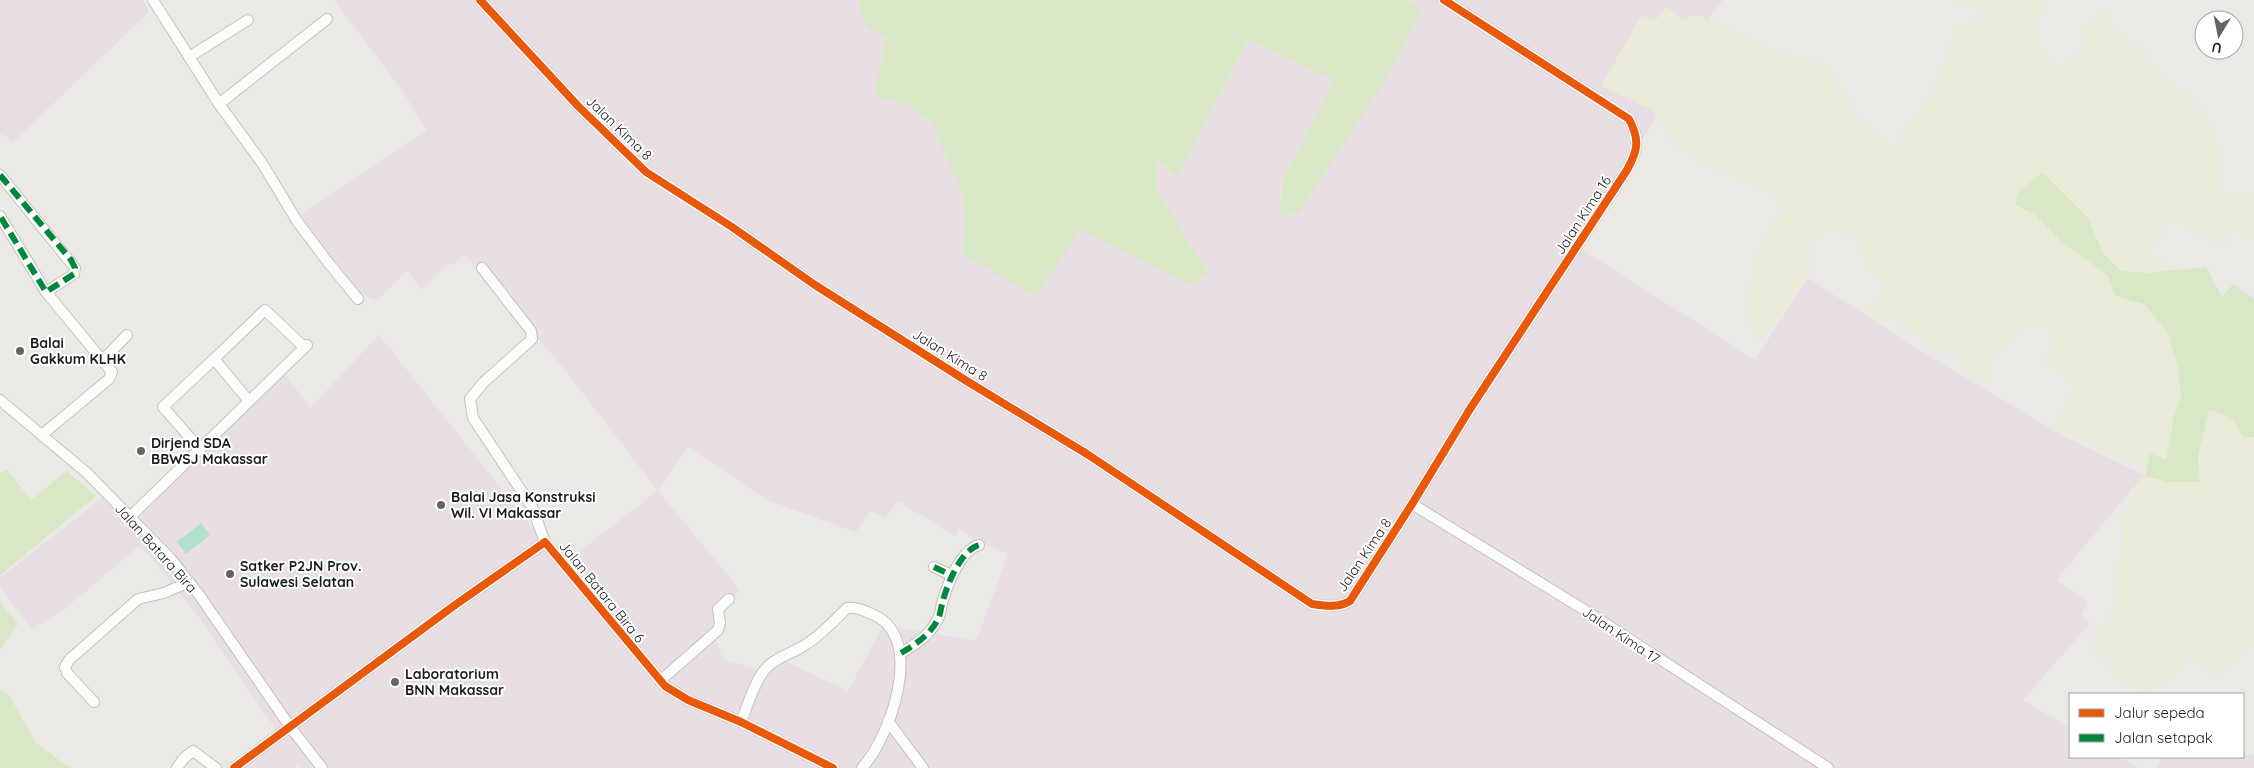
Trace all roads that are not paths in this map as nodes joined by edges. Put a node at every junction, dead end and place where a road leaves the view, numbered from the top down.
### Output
1 (480, 0) edge
2 (1444, 0) edge
3 (158, 2) edge
4 (327, 19) dead end
5 (248, 20) dead end
6 (189, 58) junction
7 (219, 104) junction
8 (0, 175) edge
9 (0, 216) edge
10 (482, 268) dead end
11 (46, 292) junction
12 (358, 299) dead end
13 (127, 335) dead end
14 (214, 359) junction
15 (103, 360) junction
16 (0, 400) edge
17 (249, 401) junction
18 (43, 434) junction
19 (200, 449) junction
20 (1412, 504) junction
21 (130, 517) junction
22 (545, 542) junction
23 (979, 545) dead end
24 (934, 566) dead end
25 (952, 575) junction
26 (189, 582) junction
27 (728, 599) dead end
28 (901, 653) junction
29 (660, 681) junction
30 (94, 702) dead end
31 (888, 721) junction
32 (741, 722) junction
33 (291, 728) junction
34 (816, 764) edge
35 (177, 768) edge
36 (216, 768) edge
37 (234, 768) edge
38 (322, 768) edge
39 (833, 768) edge
40 (862, 768) edge
41 (923, 768) edge
42 (1828, 768) edge

1 - 20 street, Jalan Kima 8
2 - 20 street, Jalan Kima 16
3 - 6 street
4 - 7 street
5 - 6 street
6 - 7 street
7 - 12 street
8 - 11 street
9 - 11 street
10 - 22 street
11 - 15 street
13 - 15 street
14 - 17 street
14 - 17 street
14 - 19 street
15 - 18 street
16 - 18 street, Jalan Batara Bira
17 - 19 street
18 - 21 street, Jalan Batara Bira
19 - 21 street
20 - 42 street, Jalan Kima 17
21 - 26 street, Jalan Batara Bira
22 - 29 street, Jalan Batara Bira 6
22 - 33 street, Jalan Batara Bira 6
23 - 25 street
24 - 25 street
25 - 28 street
26 - 30 street
26 - 33 street, Jalan Batara Bira
27 - 29 street
28 - 31 street
28 - 32 street
29 - 32 street, Jalan Batara Bira 6
31 - 40 street
31 - 41 street
32 - 34 street, Jalan Batara Bira 6
33 - 37 street, Jalan Batara Bira 6
33 - 38 street, Jalan Batara Bira
34 - 39 street, Jalan Batara Bira 6
35 - 36 street

